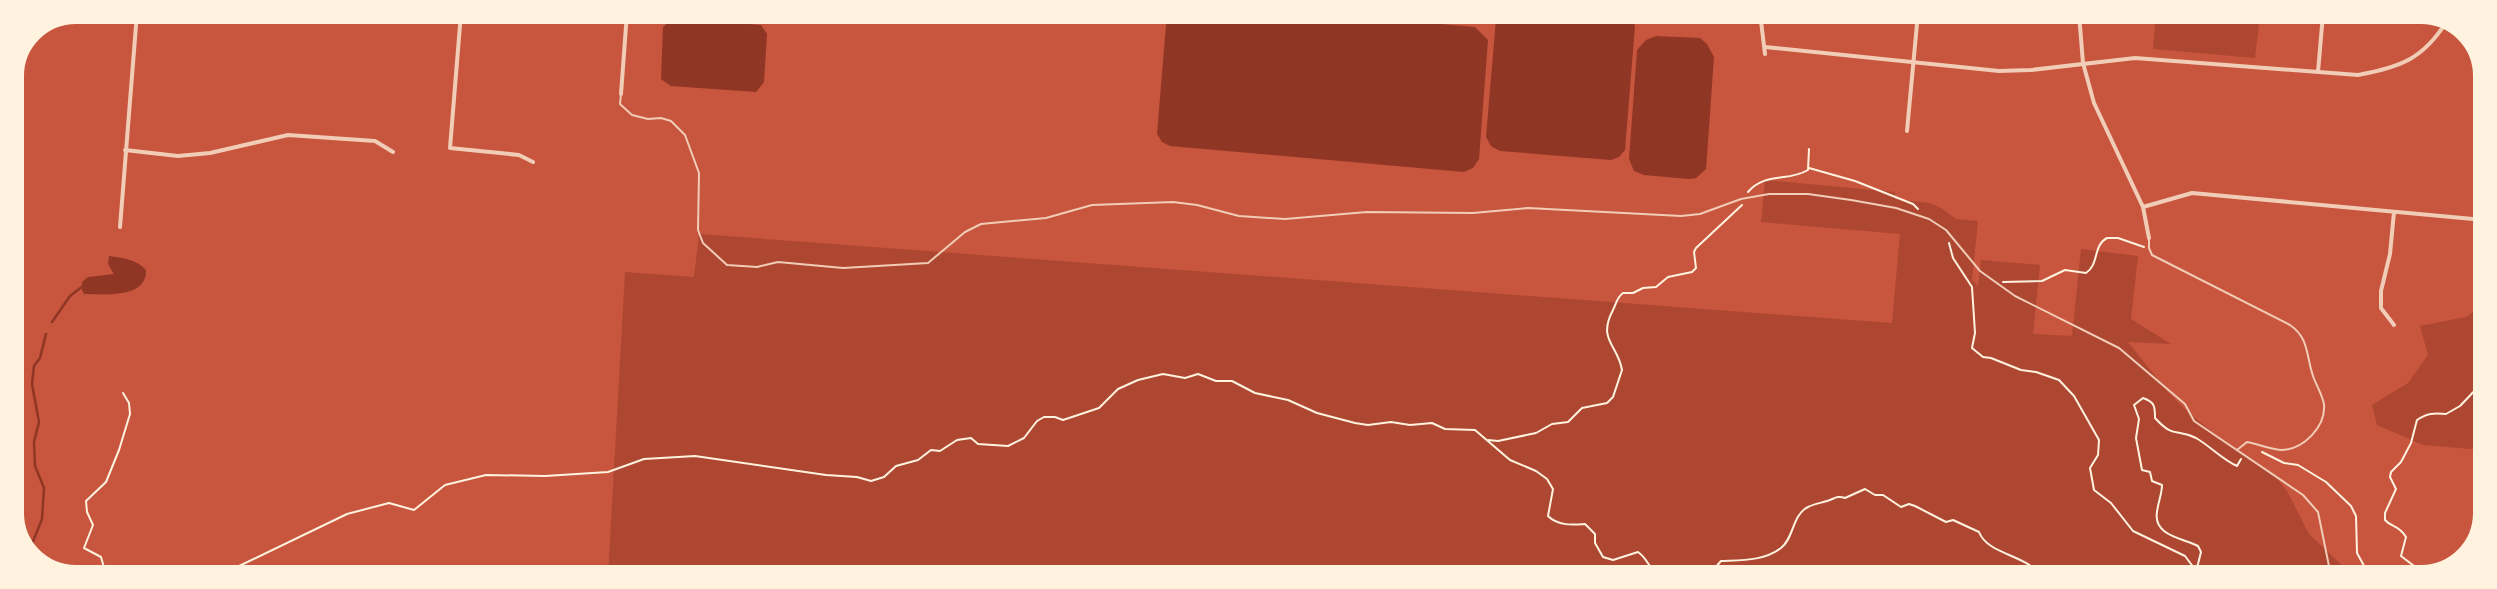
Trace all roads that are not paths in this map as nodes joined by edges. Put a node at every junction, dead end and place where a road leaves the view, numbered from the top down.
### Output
1 (136, 21) edge
2 (460, 21) edge
3 (626, 21) edge
4 (1761, 21) edge
5 (1917, 21) edge
6 (2080, 21) edge
7 (2322, 21) edge
8 (2443, 26) edge
9 (1765, 47) junction
10 (1765, 54) dead end
11 (1913, 62) junction
12 (2083, 63) junction
13 (2318, 72) junction
14 (621, 94) joint
15 (1908, 131) dead end
16 (125, 150) junction
17 (393, 152) dead end
18 (533, 162) dead end
19 (2143, 207) junction
20 (2394, 212) junction
21 (2476, 219) edge
22 (120, 227) dead end
23 (2149, 238) joint
24 (2394, 325) dead end
25 (2237, 450) junction
26 (2328, 568) edge

1 - 16 street
2 - 18 street
3 - 14 street
4 - 9 street
5 - 11 street
6 - 12 street
7 - 13 street
8 - 13 street
9 - 10 street
9 - 11 street
11 - 12 street
11 - 15 street
12 - 13 street
12 - 19 street
14 - 25 lane
16 - 17 street
16 - 22 street
19 - 20 street
19 - 23 street
20 - 21 street
20 - 24 street
23 - 25 lane
25 - 26 lane

